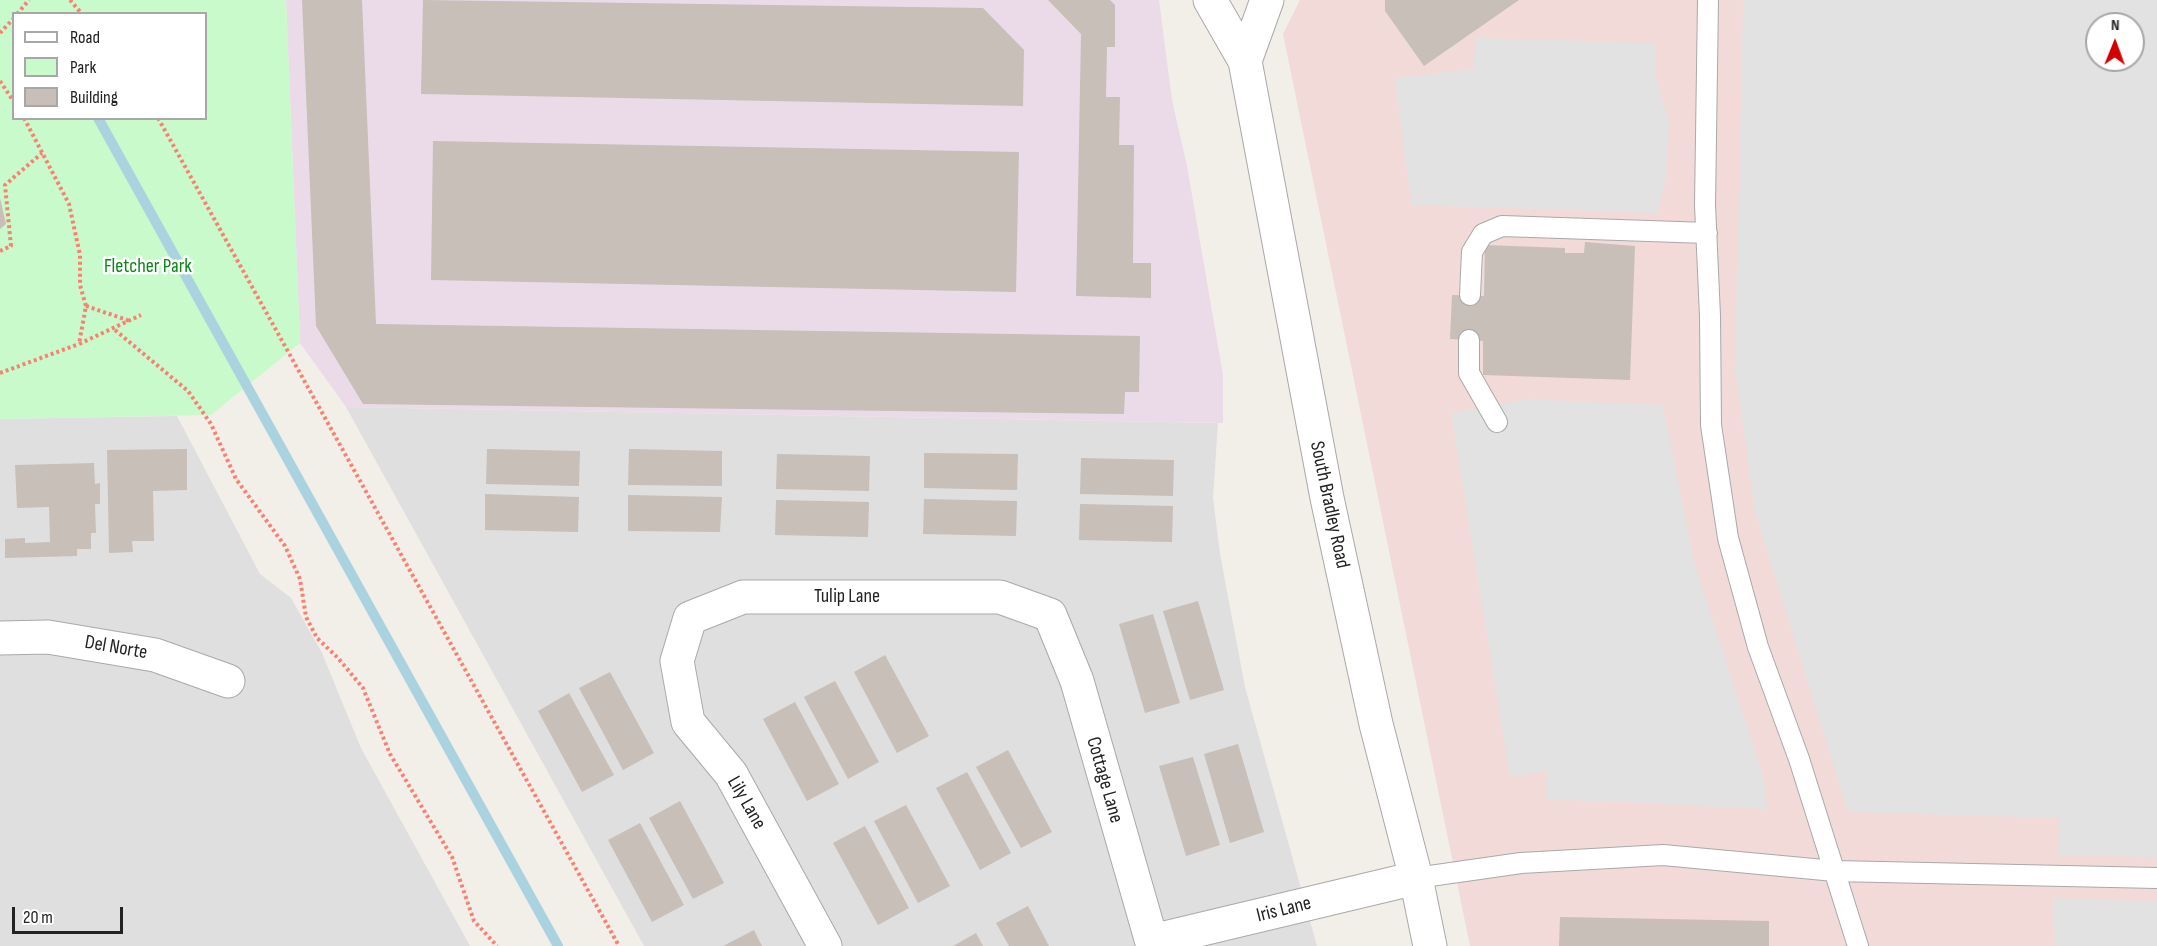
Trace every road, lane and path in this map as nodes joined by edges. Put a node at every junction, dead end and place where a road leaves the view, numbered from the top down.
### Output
1 (29, 0) edge
2 (69, 0) edge
3 (1210, 0) edge
4 (1267, 0) edge
5 (1708, 0) edge
6 (19, 12) edge
7 (80, 12) edge
8 (12, 20) edge
9 (0, 33) edge
10 (1245, 61) junction
11 (0, 81) edge
12 (12, 99) edge
13 (25, 120) edge
14 (159, 120) edge
15 (42, 153) junction
16 (1707, 233) junction
17 (0, 251) edge
18 (1470, 295) dead end
19 (86, 306) junction
20 (141, 315) dead end
21 (130, 321) junction
22 (115, 330) junction
23 (1469, 340) dead end
24 (79, 344) junction
25 (0, 373) edge
26 (1497, 422) dead end
27 (1050, 615) joint
28 (0, 638) edge
29 (676, 661) joint
30 (228, 681) dead end
31 (1835, 871) junction
32 (1416, 878) junction
33 (2157, 878) edge
34 (1153, 944) edge
35 (497, 946) edge
36 (619, 946) edge
37 (825, 946) edge
38 (1430, 946) edge
39 (1858, 946) edge

1 - 6 path
2 - 7 path
3 - 10 street, South Bradley Road
4 - 10 street
5 - 16 lane
8 - 9 path
10 - 32 street, South Bradley Road
11 - 12 path
13 - 15 path
14 - 36 path
15 - 17 path
15 - 19 path
16 - 18 lane
16 - 31 lane
19 - 21 path
19 - 24 path
20 - 21 path
21 - 22 path
22 - 24 path
22 - 35 path
23 - 26 lane
24 - 25 path
27 - 29 street, Tulip Lane
27 - 34 street, Cottage Lane
28 - 30 street, Del Norte
29 - 37 street, Lily Lane
31 - 32 lane
31 - 33 lane
31 - 39 lane
32 - 34 street, Iris Lane
32 - 38 street, South Bradley Road

